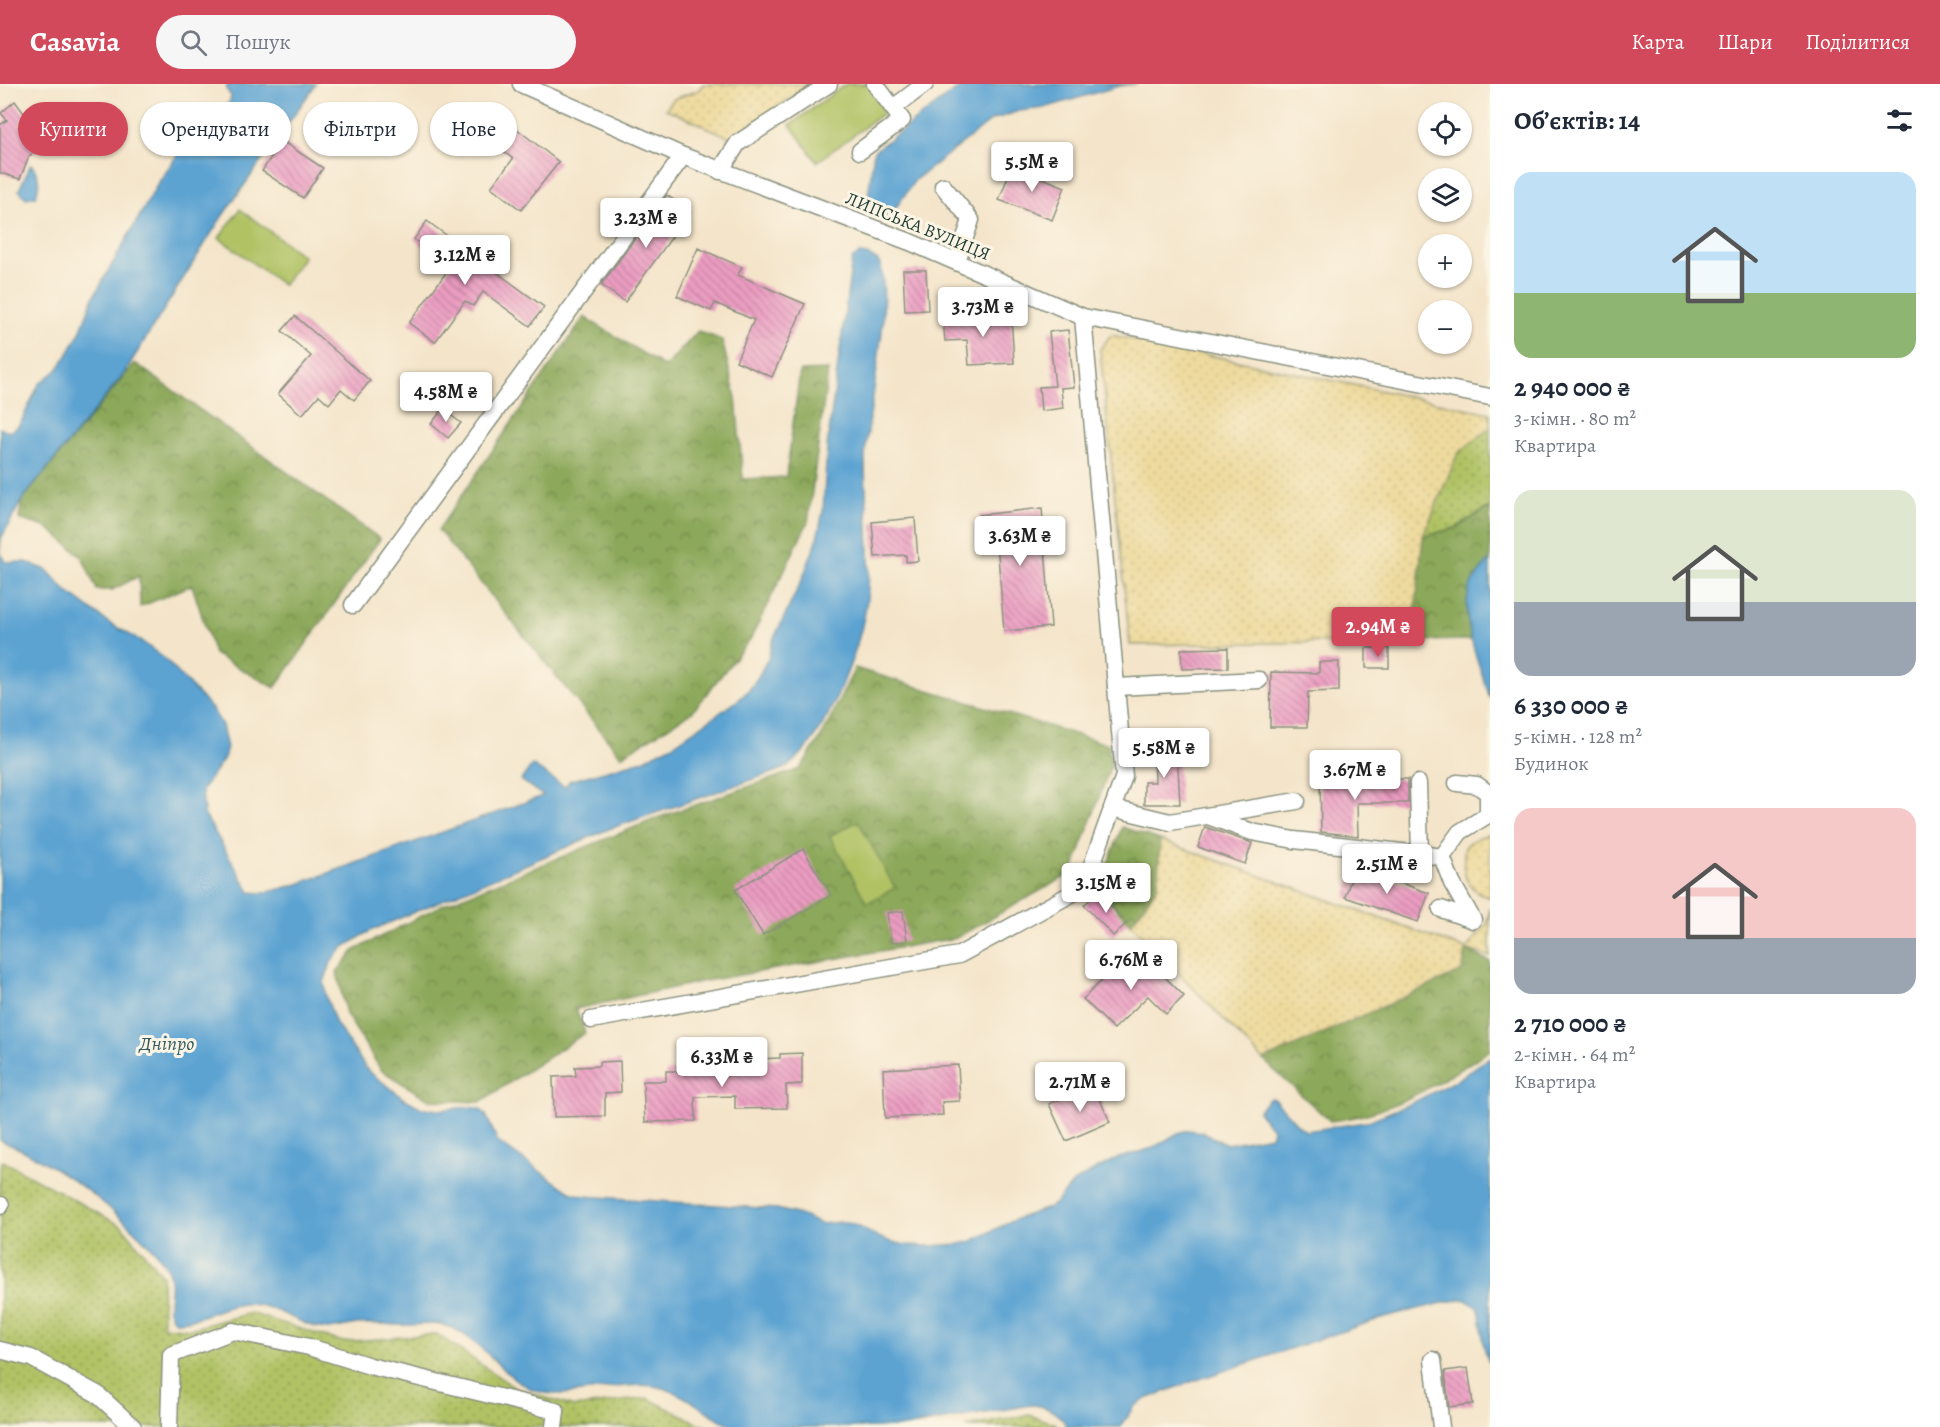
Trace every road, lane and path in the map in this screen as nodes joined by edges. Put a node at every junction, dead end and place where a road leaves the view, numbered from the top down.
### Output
1 (521, 84) edge
2 (830, 84) edge
3 (875, 84) edge
4 (926, 84) edge
5 (893, 108) junction
6 (860, 152) dead end
7 (683, 156) junction
8 (720, 171) junction
9 (943, 186) dead end
10 (957, 261) junction
11 (1083, 317) junction
12 (1490, 397) edge
13 (353, 605) dead end
14 (1259, 681) dead end
15 (1116, 687) junction
16 (1418, 783) dead end
17 (1457, 783) dead end
18 (1297, 801) dead end
19 (1112, 808) junction
20 (1208, 816) junction
21 (1420, 854) junction
22 (1442, 857) junction
23 (1441, 909) dead end
24 (591, 1020) dead end
25 (0, 1350) edge
26 (1433, 1360) dead end
27 (133, 1427) edge
28 (169, 1427) edge
29 (554, 1427) edge
30 (1441, 1427) edge

1 - 7 street, ЛИПСЬКА ВУЛИЦЯ
2 - 8 street
3 - 5 street
4 - 5 street
5 - 6 street
7 - 8 street, ЛИПСЬКА ВУЛИЦЯ
7 - 13 street
8 - 10 street, ЛИПСЬКА ВУЛИЦЯ
9 - 10 street
10 - 11 street, ЛИПСЬКА ВУЛИЦЯ
11 - 12 street, ЛИПСЬКА ВУЛИЦЯ
11 - 15 street
14 - 15 street
15 - 19 street
16 - 21 street
17 - 22 street
18 - 20 street
19 - 20 street
19 - 24 street
20 - 21 street
21 - 22 street
22 - 23 street
25 - 27 street
26 - 30 street
28 - 29 street

